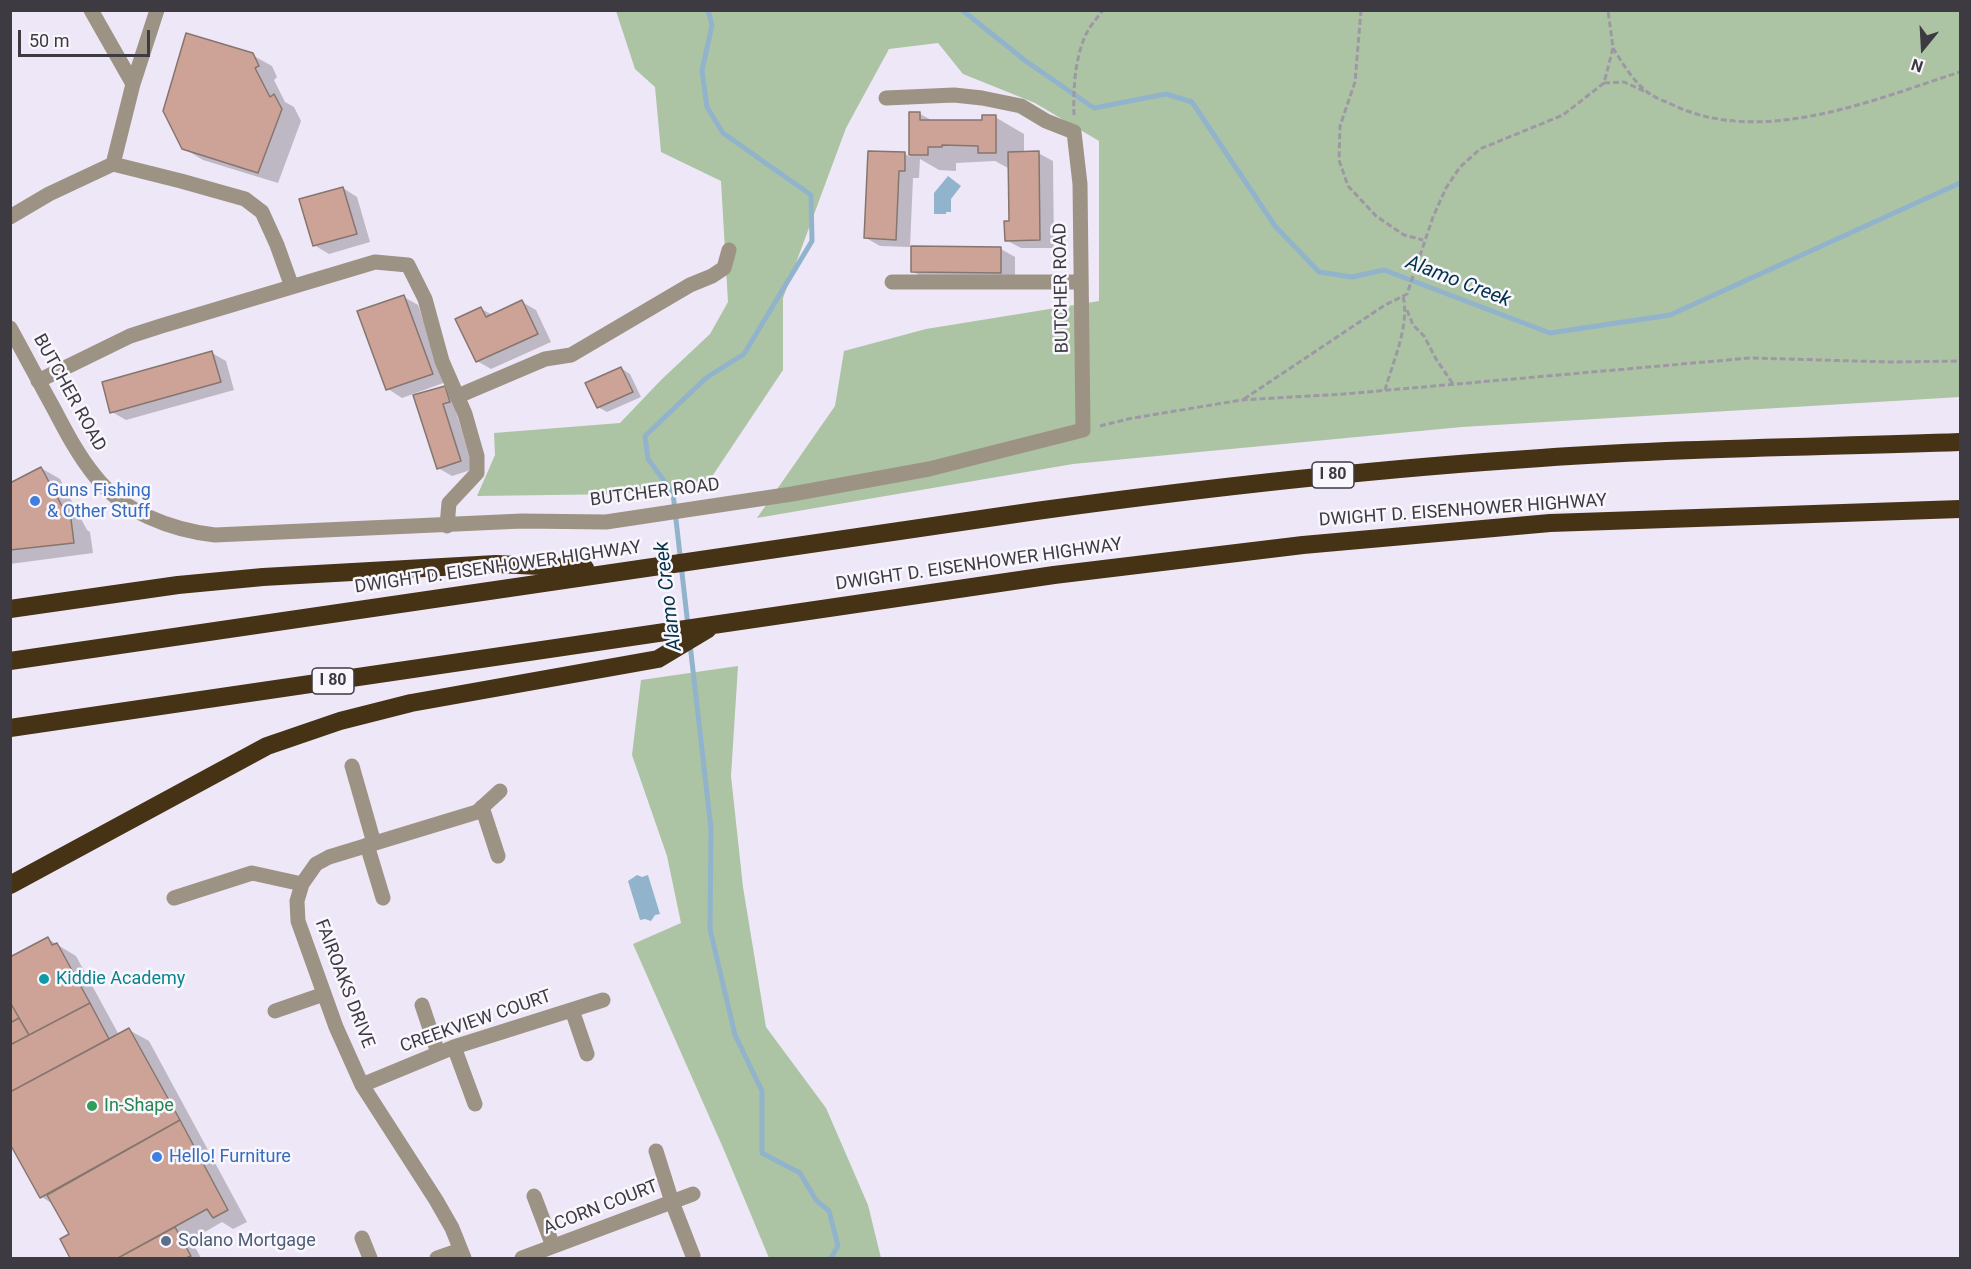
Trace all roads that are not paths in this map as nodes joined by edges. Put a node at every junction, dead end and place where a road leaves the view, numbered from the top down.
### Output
1 (91, 10) edge
2 (157, 10) edge
3 (133, 84) junction
4 (886, 98) dead end
5 (113, 164) junction
6 (10, 217) edge
7 (729, 250) dead end
8 (892, 282) dead end
9 (1081, 282) junction
10 (292, 286) junction
11 (10, 328) edge
12 (38, 381) junction
13 (458, 396) junction
14 (1960, 442) edge
15 (1960, 510) edge
16 (447, 526) junction
17 (627, 570) junction
18 (10, 609) edge
19 (717, 624) junction
20 (10, 661) edge
21 (10, 728) edge
22 (352, 766) dead end
23 (500, 791) dead end
24 (482, 807) junction
25 (370, 844) junction
26 (498, 856) dead end
27 (302, 884) junction
28 (10, 885) edge
29 (174, 898) dead end
30 (383, 898) dead end
31 (324, 994) junction
32 (603, 1000) dead end
33 (422, 1005) dead end
34 (572, 1010) junction
35 (275, 1011) dead end
36 (454, 1047) junction
37 (438, 1053) junction
38 (587, 1054) dead end
39 (362, 1085) junction
40 (475, 1104) dead end
41 (656, 1151) dead end
42 (693, 1194) dead end
43 (534, 1196) dead end
44 (672, 1202) junction
45 (362, 1238) dead end
46 (550, 1251) edge
47 (462, 1254) edge
48 (693, 1256) dead end
49 (370, 1258) edge
50 (437, 1258) edge
51 (522, 1258) edge

1 - 3 street
2 - 3 street
3 - 5 street
4 - 9 street, BUTCHER ROAD
5 - 6 street
5 - 10 street
7 - 13 street
8 - 9 street
9 - 16 street, BUTCHER ROAD
10 - 12 street
10 - 13 street
11 - 12 street, BUTCHER ROAD
12 - 16 street, BUTCHER ROAD
13 - 16 street
14 - 17 highway, DWIGHT D. EISENHOWER HIGHWAY / I 80
15 - 19 highway, DWIGHT D. EISENHOWER HIGHWAY / I 80
17 - 18 highway
17 - 20 highway, DWIGHT D. EISENHOWER HIGHWAY / I 80
19 - 21 highway, DWIGHT D. EISENHOWER HIGHWAY / I 80
19 - 28 highway
22 - 25 street
23 - 24 street
24 - 25 street
24 - 26 street
25 - 27 street
25 - 30 street
27 - 29 street
27 - 31 street, FAIROAKS DRIVE
31 - 35 street
31 - 39 street, FAIROAKS DRIVE
32 - 34 street, CREEKVIEW COURT
33 - 37 street
34 - 36 street, CREEKVIEW COURT
34 - 38 street
36 - 37 street, CREEKVIEW COURT
36 - 40 street
37 - 39 street, CREEKVIEW COURT
39 - 47 street, FAIROAKS DRIVE
41 - 44 street
42 - 44 street, ACORN COURT
43 - 46 street
44 - 46 street, ACORN COURT
44 - 48 street
45 - 49 street
46 - 51 street, ACORN COURT
47 - 50 street

